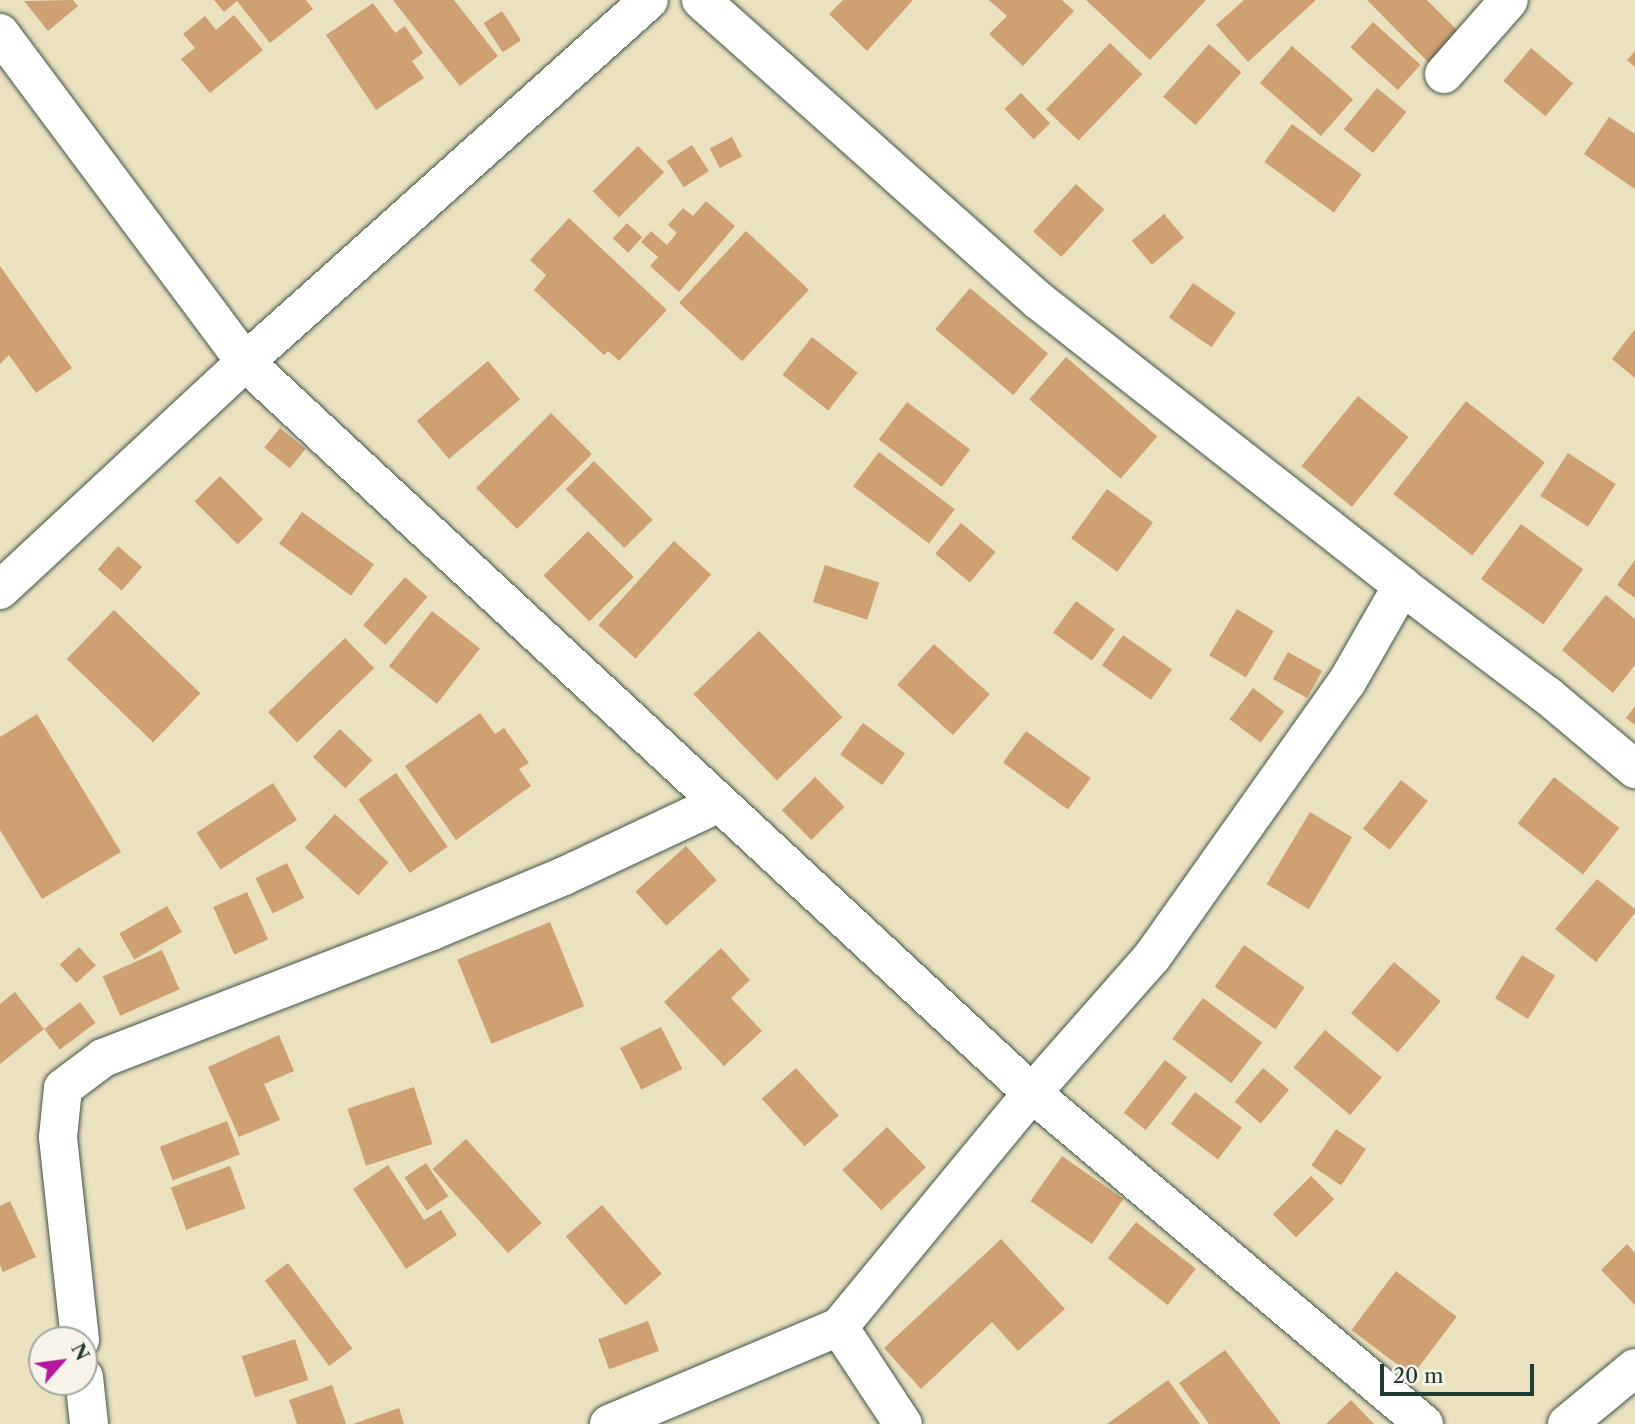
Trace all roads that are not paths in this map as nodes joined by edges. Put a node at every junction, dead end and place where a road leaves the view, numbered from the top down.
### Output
1 (649, 0) edge
2 (701, 0) edge
3 (1509, 0) edge
4 (0, 33) edge
5 (1444, 74) dead end
6 (245, 362) junction
7 (1402, 586) junction
8 (0, 590) edge
9 (1635, 769) edge
10 (717, 804) junction
11 (1032, 1093) junction
12 (78, 1326) edge
13 (839, 1327) junction
14 (1635, 1368) edge
15 (86, 1396) edge
16 (89, 1424) edge
17 (609, 1424) edge
18 (903, 1424) edge
19 (1424, 1424) edge
20 (1567, 1424) edge

1 - 6 street
2 - 7 street
3 - 5 street
4 - 6 street
6 - 8 street
6 - 10 street
7 - 9 street
7 - 11 street
10 - 11 street
10 - 12 street
11 - 13 street
11 - 19 street
13 - 17 street
13 - 18 street
14 - 20 street
15 - 16 street

